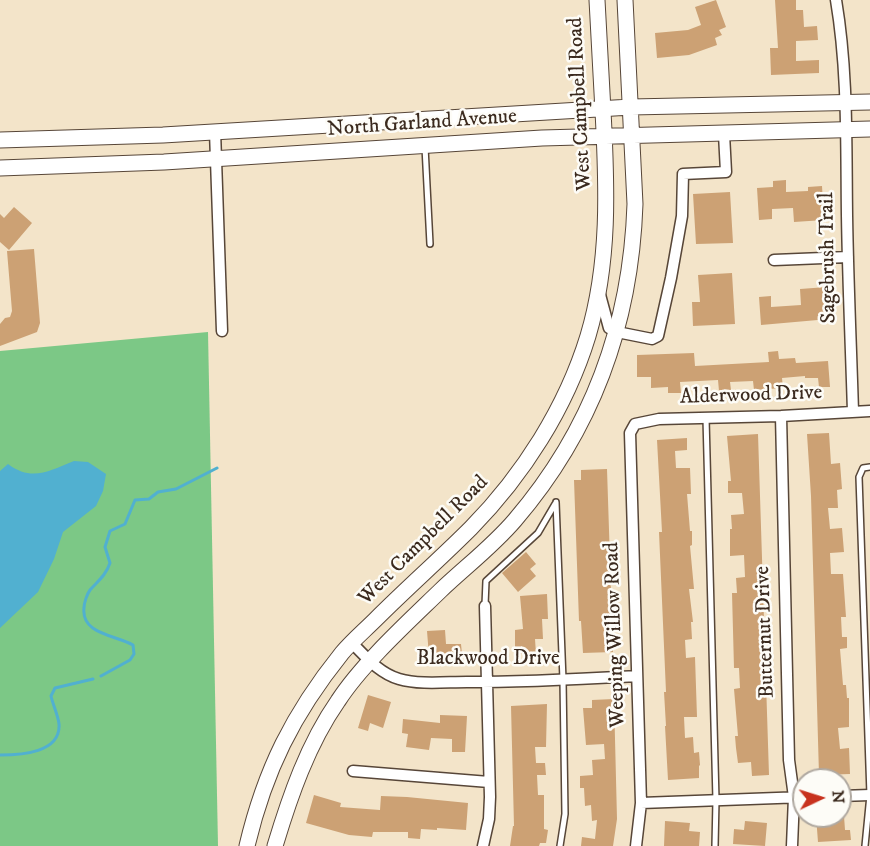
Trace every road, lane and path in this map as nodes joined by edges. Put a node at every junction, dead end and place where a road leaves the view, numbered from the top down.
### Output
1 (597, 0) edge
2 (625, 0) edge
3 (836, 0) edge
4 (870, 102) edge
5 (846, 103) junction
6 (631, 107) junction
7 (603, 109) junction
8 (870, 129) edge
9 (846, 130) junction
10 (215, 131) junction
11 (724, 134) junction
12 (632, 135) junction
13 (604, 137) junction
14 (0, 140) edge
15 (425, 145) junction
16 (216, 158) junction
17 (0, 168) edge
18 (430, 244) dead end
19 (848, 257) junction
20 (774, 260) dead end
21 (599, 291) junction
22 (222, 331) dead end
23 (617, 332) junction
24 (870, 411) edge
25 (853, 412) junction
26 (781, 416) junction
27 (706, 418) junction
28 (635, 424) joint
29 (870, 467) edge
30 (483, 515) junction
31 (501, 534) junction
32 (485, 606) joint
33 (352, 643) junction
34 (370, 662) junction
35 (637, 676) junction
36 (563, 680) junction
37 (486, 682) junction
38 (353, 771) dead end
39 (792, 771) edge
40 (489, 782) junction
41 (870, 795) edge
42 (852, 796) edge
43 (792, 797) edge
44 (716, 800) junction
45 (641, 803) junction
46 (795, 828) edge
47 (247, 846) edge
48 (275, 846) edge
49 (483, 846) edge
50 (560, 846) edge
51 (636, 846) edge
52 (715, 846) edge
53 (792, 846) edge
54 (865, 846) edge

1 - 7 main road, West Campbell Road
2 - 6 main road
3 - 5 street, Sagebrush Trail
4 - 5 main road, North Garland Avenue
5 - 6 main road, North Garland Avenue
5 - 9 street, Sagebrush Trail
6 - 7 main road, North Garland Avenue
6 - 12 main road
7 - 10 main road, North Garland Avenue
7 - 13 main road, West Campbell Road
8 - 9 main road, North Garland Avenue
9 - 11 main road, North Garland Avenue
9 - 19 street, Sagebrush Trail
10 - 14 main road, North Garland Avenue
10 - 16 street
11 - 12 main road, North Garland Avenue
11 - 23 street
12 - 13 main road, North Garland Avenue
12 - 23 main road
13 - 15 main road, North Garland Avenue
13 - 21 main road, West Campbell Road
15 - 16 main road, North Garland Avenue
15 - 18 lane
16 - 17 main road, North Garland Avenue
16 - 22 street
19 - 20 street
19 - 25 street, Sagebrush Trail
21 - 23 street
21 - 30 main road, West Campbell Road
23 - 31 main road
24 - 25 street, Alderwood Drive
25 - 26 street, Alderwood Drive
26 - 27 street, Alderwood Drive
26 - 39 street, Butternut Drive
27 - 28 street, Alderwood Drive
27 - 44 lane
28 - 35 street, Weeping Willow Road
29 - 41 lane
30 - 31 main road
30 - 33 main road, West Campbell Road
31 - 34 main road
32 - 36 lane
32 - 37 street
33 - 34 street, Blackwood Drive
33 - 47 main road, West Campbell Road
34 - 37 street, Blackwood Drive
34 - 48 main road
35 - 36 street, Blackwood Drive
35 - 45 street, Weeping Willow Road
36 - 37 street, Blackwood Drive
36 - 50 lane
37 - 40 street
38 - 40 street
40 - 49 street
41 - 42 street
41 - 54 lane
43 - 44 street
44 - 45 street
44 - 52 lane
45 - 51 street, Weeping Willow Road
46 - 53 street, Butternut Drive

